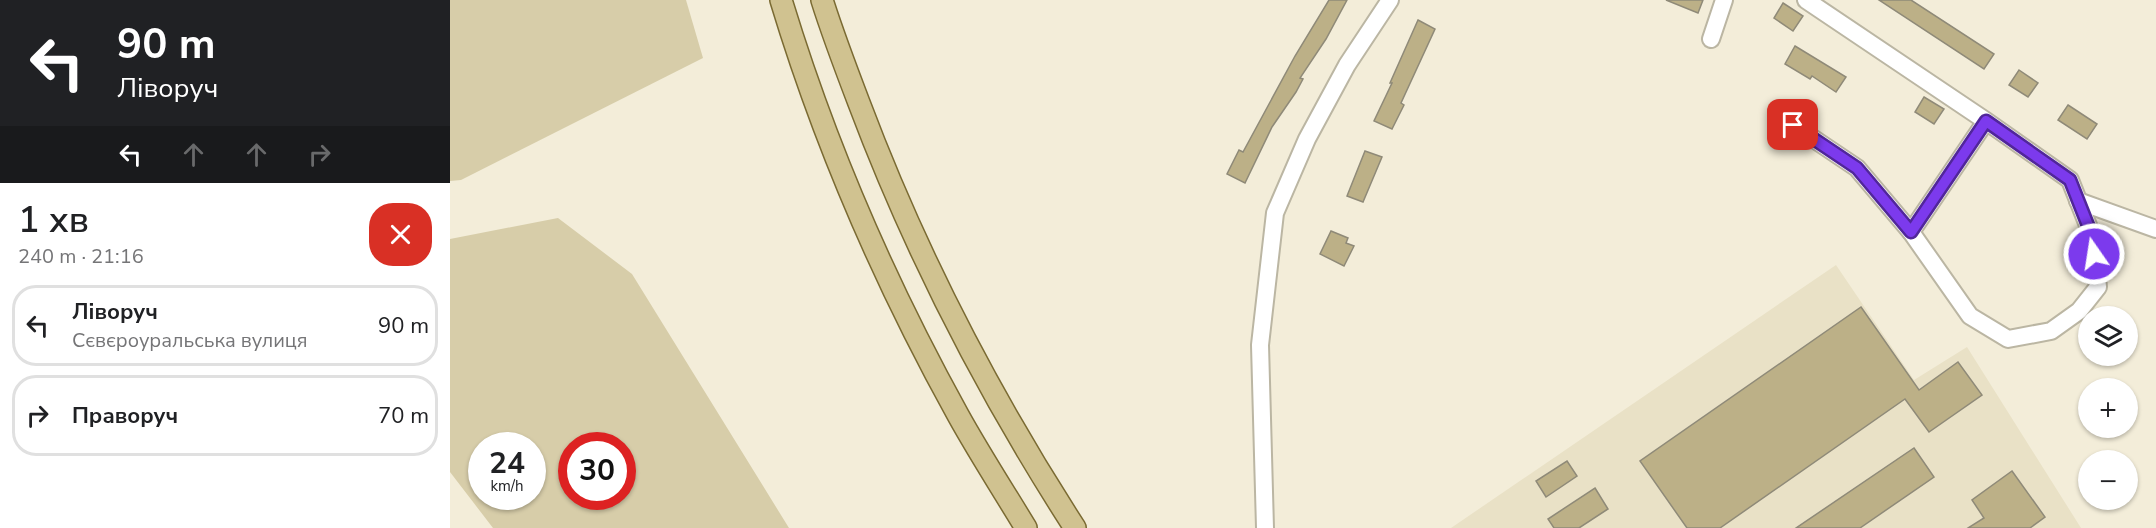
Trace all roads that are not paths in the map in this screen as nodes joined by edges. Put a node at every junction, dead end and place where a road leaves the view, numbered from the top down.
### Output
1 (781, 0) edge
2 (822, 0) edge
3 (1390, 0) edge
4 (1724, 0) edge
5 (1806, 0) edge
6 (1711, 39) dead end
7 (1986, 121) junction
8 (1793, 125) dead end
9 (2078, 201) junction
10 (2156, 229) edge
11 (1911, 232) junction
12 (1026, 528) edge
13 (1075, 528) edge
14 (1265, 528) edge

1 - 12 main road
2 - 13 main road
3 - 14 street
4 - 6 street
5 - 7 street
7 - 9 street
7 - 11 street
8 - 11 street
9 - 10 street
9 - 11 street

